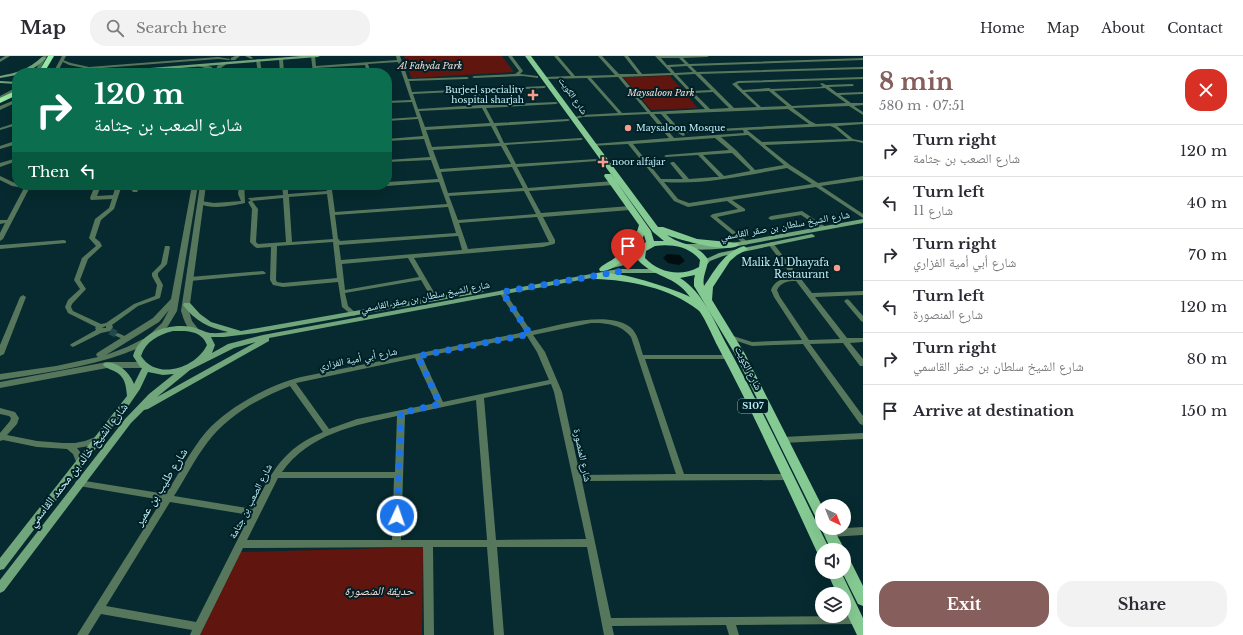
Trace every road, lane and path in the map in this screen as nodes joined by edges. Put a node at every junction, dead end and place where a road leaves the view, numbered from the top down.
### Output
1 (8, 56) edge
2 (51, 56) edge
3 (57, 56) edge
4 (238, 56) edge
5 (272, 56) edge
6 (313, 56) edge
7 (318, 56) edge
8 (510, 56) edge
9 (521, 56) edge
10 (528, 56) edge
11 (556, 56) edge
12 (600, 56) edge
13 (626, 56) edge
14 (657, 56) edge
15 (680, 56) edge
16 (707, 56) edge
17 (859, 56) edge
18 (44, 57) edge
19 (249, 57) edge
20 (398, 58) edge
21 (281, 59) junction
22 (863, 59) edge
23 (229, 60) junction
24 (258, 60) junction
25 (0, 61) edge
26 (63, 61) edge
27 (366, 63) junction
28 (152, 64) junction
29 (200, 65) junction
30 (688, 65) junction
31 (145, 66) junction
32 (334, 66) joint
33 (666, 66) junction
34 (315, 67) joint
35 (32, 68) edge
36 (38, 68) edge
37 (44, 68) edge
38 (51, 68) edge
39 (73, 68) edge
40 (110, 68) edge
41 (158, 68) edge
42 (210, 68) edge
43 (219, 68) edge
44 (259, 68) edge
45 (282, 68) edge
46 (368, 68) edge
47 (854, 68) junction
48 (863, 68) edge
49 (531, 69) junction
50 (696, 73) junction
51 (863, 73) edge
52 (673, 74) junction
53 (516, 75) junction
54 (523, 75) junction
55 (539, 75) junction
56 (641, 75) junction
57 (12, 76) edge
58 (618, 76) junction
59 (574, 77) junction
60 (588, 77) junction
61 (471, 78) junction
62 (545, 78) junction
63 (863, 78) edge
64 (0, 79) edge
65 (425, 79) junction
66 (406, 80) junction
67 (816, 80) junction
68 (12, 82) edge
69 (759, 82) junction
70 (427, 85) dead end
71 (852, 85) dead end
72 (825, 86) junction
73 (544, 87) junction
74 (476, 90) junction
75 (770, 90) junction
76 (12, 91) edge
77 (714, 91) junction
78 (741, 91) junction
79 (691, 92) junction
80 (410, 93) junction
81 (863, 93) edge
82 (835, 94) junction
83 (12, 95) edge
84 (0, 98) edge
85 (12, 98) edge
86 (0, 101) edge
87 (413, 101) junction
88 (12, 102) edge
89 (392, 102) edge
90 (556, 103) junction
91 (0, 104) edge
92 (850, 104) junction
93 (863, 104) edge
94 (12, 106) edge
95 (484, 106) junction
96 (790, 107) junction
97 (0, 108) edge
98 (760, 108) junction
99 (732, 109) junction
100 (416, 110) junction
101 (708, 110) junction
102 (0, 111) edge
103 (662, 112) junction
104 (650, 113) junction
105 (621, 114) junction
106 (863, 114) edge
107 (419, 118) junction
108 (571, 118) junction
109 (392, 120) edge
110 (863, 123) edge
111 (494, 124) junction
112 (816, 125) junction
113 (830, 125) junction
114 (12, 126) edge
115 (423, 129) junction
116 (743, 129) junction
117 (0, 130) edge
118 (680, 132) junction
119 (748, 134) junction
120 (716, 136) junction
121 (426, 137) junction
122 (583, 137) junction
123 (686, 138) junction
124 (672, 139) junction
125 (392, 140) edge
126 (852, 140) junction
127 (629, 142) junction
128 (863, 142) edge
129 (12, 144) edge
130 (504, 144) junction
131 (593, 144) junction
132 (760, 144) junction
133 (0, 148) edge
134 (430, 149) junction
135 (734, 151) junction
136 (700, 154) junction
137 (666, 156) dead end
138 (433, 158) junction
139 (12, 160) edge
140 (597, 160) junction
141 (392, 161) edge
142 (672, 163) dead end
143 (0, 164) edge
144 (515, 165) junction
145 (788, 166) junction
146 (438, 171) junction
147 (752, 173) junction
148 (0, 178) edge
149 (723, 178) junction
150 (863, 178) edge
151 (441, 180) junction
152 (659, 180) junction
153 (688, 181) junction
154 (613, 183) junction
155 (12, 184) edge
156 (392, 184) edge
157 (815, 185) junction
158 (526, 189) junction
159 (25, 190) edge
160 (96, 190) edge
161 (117, 190) edge
162 (194, 190) edge
163 (203, 190) edge
164 (241, 190) edge
165 (286, 190) edge
166 (324, 190) edge
167 (330, 190) edge
168 (446, 195) junction
169 (286, 196) junction
170 (115, 197) junction
171 (251, 200) junction
172 (729, 200) junction
173 (243, 201) junction
174 (201, 203) junction
175 (214, 205) junction
176 (450, 206) junction
177 (630, 208) junction
178 (199, 210) junction
179 (333, 214) junction
180 (540, 215) junction
181 (771, 218) dead end
182 (9, 221) junction
183 (0, 222) edge
184 (456, 222) junction
185 (863, 222) edge
186 (643, 225) junction
187 (654, 227) junction
188 (824, 228) junction
189 (186, 230) junction
190 (460, 234) junction
191 (0, 239) edge
192 (196, 239) junction
193 (64, 242) dead end
194 (337, 242) junction
195 (672, 243) junction
196 (290, 244) junction
197 (771, 244) junction
198 (274, 245) junction
199 (742, 245) junction
200 (686, 246) junction
201 (0, 247) edge
202 (167, 247) dead end
203 (643, 250) junction
204 (466, 252) junction
205 (410, 256) junction
206 (339, 262) junction
207 (703, 266) junction
208 (603, 269) junction
209 (663, 272) junction
210 (263, 273) dead end
211 (595, 276) junction
212 (423, 278) junction
213 (190, 279) junction
214 (798, 279) junction
215 (341, 280) junction
216 (342, 292) junction
217 (502, 292) junction
218 (863, 293) edge
219 (810, 295) junction
220 (23, 297) dead end
221 (175, 299) junction
222 (435, 299) junction
223 (847, 301) dead end
224 (186, 305) junction
225 (705, 305) junction
226 (345, 307) junction
227 (354, 314) junction
228 (340, 316) junction
229 (156, 320) junction
230 (863, 320) edge
231 (165, 324) junction
232 (99, 328) junction
233 (195, 330) junction
234 (256, 331) junction
235 (530, 334) junction
236 (118, 335) tunnel mouth
237 (207, 335) junction
238 (275, 335) junction
239 (730, 337) junction
240 (149, 338) junction
241 (127, 339) junction
242 (863, 340) edge
243 (845, 341) junction
244 (806, 342) junction
245 (752, 344) junction
246 (73, 345) dead end
247 (117, 345) junction
248 (126, 350) junction
249 (0, 354) edge
250 (740, 354) junction
251 (418, 356) junction
252 (640, 357) junction
253 (728, 357) junction
254 (201, 361) junction
255 (82, 362) junction
256 (863, 364) edge
257 (107, 365) junction
258 (144, 367) junction
259 (188, 368) junction
260 (0, 377) edge
261 (740, 378) junction
262 (554, 381) junction
263 (291, 382) junction
264 (0, 384) edge
265 (131, 396) junction
266 (480, 396) junction
267 (764, 399) junction
268 (440, 404) junction
269 (0, 411) edge
270 (401, 413) junction
271 (128, 421) junction
272 (863, 422) edge
273 (326, 432) junction
274 (863, 436) edge
275 (0, 437) edge
276 (98, 440) junction
277 (783, 440) junction
278 (70, 447) junction
279 (80, 462) junction
280 (275, 475) junction
281 (399, 475) junction
282 (788, 477) junction
283 (577, 478) junction
284 (681, 478) junction
285 (79, 483) junction
286 (168, 498) junction
287 (815, 504) edge
288 (256, 513) junction
289 (851, 531) edge
290 (863, 531) edge
291 (491, 542) junction
292 (591, 542) junction
293 (396, 543) junction
294 (428, 543) junction
295 (820, 543) edge
296 (240, 544) junction
297 (1, 563) edge
298 (851, 576) edge
299 (837, 579) edge
300 (0, 588) edge
301 (863, 600) edge
302 (99, 608) junction
303 (857, 620) junction
304 (729, 621) junction
305 (606, 622) junction
306 (197, 631) edge
307 (863, 633) edge
308 (82, 635) edge
309 (429, 635) edge
310 (499, 635) edge
311 (609, 635) edge
312 (734, 635) edge

1 - 25 street
2 - 37 highway
3 - 38 highway
4 - 23 street
5 - 19 main road
6 - 7 main road
6 - 21 main road
6 - 34 street
8 - 53 street
9 - 49 main road, شارع الكويت
10 - 55 main road, شارع الكويت
11 - 59 street
12 - 58 street
13 - 56 street
14 - 15 street
14 - 33 street
15 - 16 street
15 - 30 street
17 - 22 street
18 - 35 main road
18 - 36 street
19 - 23 main road
20 - 27 street
20 - 66 street
21 - 24 main road
21 - 45 street
22 - 30 street
23 - 24 main road
23 - 28 street
23 - 29 main road
23 - 31 main road
23 - 43 street
24 - 44 street
26 - 28 street
26 - 39 main road
27 - 32 street
27 - 46 street
28 - 31 main road
29 - 41 main road
29 - 42 street
30 - 33 street
30 - 50 street
31 - 40 main road
32 - 34 street
33 - 52 street
47 - 48 street
47 - 50 street
47 - 51 street
49 - 54 street
49 - 55 main road, شارع الكويت
50 - 52 street
50 - 77 street
52 - 56 street
52 - 79 street
53 - 54 street
53 - 61 street
54 - 55 street
55 - 62 main road, شارع الكويت
55 - 73 main road, شارع الكويت
56 - 58 street
57 - 64 main road
58 - 60 street
58 - 104 street
59 - 60 street
59 - 62 street
60 - 105 street
61 - 65 street
61 - 74 street
62 - 108 main road, شارع الكويت
63 - 67 street
64 - 68 main road
65 - 66 street
65 - 70 street
66 - 80 street
67 - 69 street
67 - 72 street
69 - 75 street
69 - 78 street
71 - 72 street
72 - 75 street
72 - 82 street
73 - 74 street
73 - 90 main road, شارع الكويت
74 - 80 street
74 - 95 street
75 - 78 street
75 - 96 street
76 - 84 street
77 - 79 street
77 - 99 street
78 - 98 street
79 - 101 street
80 - 87 street
81 - 82 street
82 - 92 street
83 - 86 highway
85 - 91 highway
87 - 89 street
87 - 100 street
88 - 97 street
90 - 95 street
90 - 108 main road, شارع الكويت
92 - 93 street
92 - 96 street
92 - 106 street
94 - 102 street
95 - 100 street
95 - 111 street
96 - 98 street
96 - 112 street
98 - 99 street
99 - 101 street
100 - 107 street
101 - 103 street
103 - 104 street
103 - 118 street
104 - 105 street
104 - 124 street
105 - 108 street
107 - 109 street
107 - 115 street
108 - 111 street
108 - 122 main road, شارع الكويت
108 - 122 main road, شارع الكويت
110 - 113 street
111 - 115 street
111 - 130 street
112 - 113 street
112 - 116 street
113 - 126 street
114 - 117 street
115 - 121 street
116 - 118 street
116 - 119 street
118 - 123 street
119 - 120 street
119 - 132 street
120 - 123 street
120 - 135 street
121 - 125 street
121 - 134 street
122 - 130 street
122 - 131 main road, شارع الكويت
122 - 140 main road, شارع الكويت
123 - 124 street
124 - 127 street
126 - 128 street
126 - 132 street
127 - 131 street
127 - 152 street
129 - 133 street
130 - 134 street
130 - 144 street
131 - 187 main road, شارع الكويت
132 - 145 street
134 - 138 street
135 - 136 street
135 - 147 street
136 - 137 street
136 - 149 street
138 - 141 street
138 - 146 street
139 - 143 street
140 - 144 street
140 - 154 main road, شارع الكويت
142 - 153 street
144 - 146 street
144 - 158 street
145 - 147 street
145 - 157 street
146 - 151 street
147 - 149 street
148 - 155 street
149 - 153 street
150 - 157 street
151 - 156 street
151 - 168 street
152 - 153 street
152 - 172 street
154 - 158 street
154 - 177 main road, شارع الكويت
157 - 172 street
157 - 185 street
158 - 168 street
158 - 180 street
159 - 182 street
160 - 170 street
161 - 170 street
162 - 189 street
163 - 174 street
164 - 173 street
165 - 169 street
166 - 169 street
167 - 179 street
168 - 176 street
169 - 171 street
169 - 196 street
170 - 232 street
171 - 173 street
171 - 198 street
172 - 199 street
173 - 175 street
174 - 175 street
174 - 178 street
175 - 178 street
176 - 179 street
176 - 184 street
177 - 180 street
177 - 186 main road, شارع الكويت
178 - 192 street
179 - 194 street
180 - 184 street
180 - 204 street
181 - 188 street
182 - 183 street
182 - 191 street
184 - 190 street
185 - 188 main road, شارع الشيخ سلطان بن صقر القاسمي
185 - 197 main road, شارع الشيخ سلطان بن صقر القاسمي
186 - 203 main road, شارع الكويت
186 - 208 main road
187 - 195 main road, شارع الكويت
187 - 199 main road
188 - 199 main road, شارع الشيخ سلطان بن صقر القاسمي
189 - 192 street
189 - 221 street
190 - 194 street
190 - 204 street
192 - 213 street
193 - 201 street
194 - 196 street
194 - 206 street
195 - 200 main road
195 - 203 main road
196 - 198 street
197 - 199 main road, شارع الشيخ سلطان بن صقر القاسمي
197 - 214 street
198 - 215 street
199 - 200 main road, شارع الشيخ سلطان بن صقر القاسمي
199 - 207 main road, شارع الشيخ سلطان بن صقر القاسمي
199 - 225 main road
200 - 207 main road
202 - 232 street
203 - 208 main road, شارع الشيخ سلطان بن صقر القاسمي
203 - 209 main road, شارع الكويت
204 - 205 street
205 - 206 street
205 - 212 street
206 - 215 street
207 - 209 main road
207 - 225 main road, شارع الكويت / S107
208 - 222 main road, شارع الشيخ سلطان بن صقر القاسمي
209 - 211 main road, شارع الشيخ سلطان بن صقر القاسمي
209 - 225 main road, شارع الكويت / S107
210 - 213 street
211 - 217 main road, شارع الشيخ سلطان بن صقر القاسمي
211 - 225 main road
212 - 216 street
212 - 222 street
213 - 224 street
214 - 219 street
214 - 244 street
215 - 216 street
216 - 226 street
217 - 235 street, شارع المنصورة
217 - 238 main road, شارع الشيخ سلطان بن صقر القاسمي
218 - 219 street
219 - 243 street
220 - 249 street
221 - 229 street
221 - 231 street
222 - 227 main road, شارع الشيخ سلطان بن صقر القاسمي
223 - 230 street
224 - 233 street
224 - 234 main road
225 - 239 main road, شارع الكويت / S107
225 - 253 main road, شارع الكويت / S107
226 - 227 street
226 - 228 street
227 - 228 main road, شارع الشيخ سلطان بن صقر القاسمي
228 - 234 main road, شارع الشيخ سلطان بن صقر القاسمي
229 - 231 street
229 - 241 street
231 - 240 street
232 - 246 street
233 - 237 main road
233 - 240 main road
234 - 237 main road, شارع الشيخ سلطان بن صقر القاسمي
235 - 251 street, شارع أبي أمية الفزاري
235 - 252 street, شارع أبي أمية الفزاري
235 - 262 street, شارع المنصورة
236 - 241 street
237 - 254 main road
238 - 254 main road, شارع الشيخ سلطان بن صقر القاسمي
238 - 271 main road
239 - 245 street
239 - 250 main road, شارع الكويت / S107
240 - 248 street
240 - 258 main road
241 - 247 street
242 - 243 street
243 - 244 street
243 - 256 street
244 - 245 street
244 - 272 street
245 - 250 street
247 - 248 street
247 - 255 street
248 - 255 street
250 - 267 main road, شارع الكويت / S107
251 - 263 street, شارع أبي أمية الفزاري
251 - 268 street
252 - 253 street
252 - 284 street
253 - 261 main road, شارع الكويت / S107
254 - 259 main road, شارع الشيخ سلطان بن صقر القاسمي
255 - 260 street
257 - 258 street
257 - 264 street
257 - 265 main road
258 - 259 main road
258 - 265 main road, شارع الشيخ خالد بن محمد القاسمي
259 - 271 main road, شارع الشيخ خالد بن محمد القاسمي
261 - 267 main road
261 - 282 main road, شارع الكويت / S107
262 - 266 street, شارع الصعب بن جثامة
262 - 283 street, شارع المنصورة
263 - 273 street
263 - 286 street, شارع طليب بن عمير
265 - 276 main road, شارع الشيخ خالد بن محمد القاسمي
266 - 268 street, شارع الصعب بن جثامة
266 - 291 street
267 - 277 main road, شارع الكويت / S107
268 - 270 street, شارع الصعب بن جثامة
269 - 275 street
270 - 273 street, شارع الصعب بن جثامة
270 - 281 street
271 - 285 main road, شارع الشيخ خالد بن محمد القاسمي
273 - 280 street, شارع الصعب بن جثامة
274 - 277 street
275 - 278 street
276 - 278 street
276 - 279 main road, شارع الشيخ خالد بن محمد القاسمي
277 - 287 main road, شارع الكويت / S107
278 - 279 street
279 - 297 main road, شارع الشيخ خالد بن محمد القاسمي
280 - 281 street
280 - 288 street, شارع الصعب بن جثامة
281 - 293 street
282 - 284 street
282 - 295 main road, شارع الكويت / S107
283 - 284 street
283 - 292 street, شارع المنصورة
285 - 286 street
285 - 300 main road, شارع الشيخ خالد بن محمد القاسمي
286 - 288 street
286 - 302 street, شارع طليب بن عمير
288 - 296 street, شارع الصعب بن جثامة
289 - 290 street
291 - 292 street
291 - 294 street
291 - 310 street
292 - 305 street, شارع المنصورة
293 - 294 street
293 - 296 street
294 - 309 street
296 - 306 street, شارع الصعب بن جثامة
298 - 301 main road
299 - 303 main road
302 - 306 street
302 - 308 street, شارع طليب بن عمير
303 - 304 street
303 - 307 main road
304 - 305 street
304 - 312 street
305 - 311 street, شارع المنصورة

